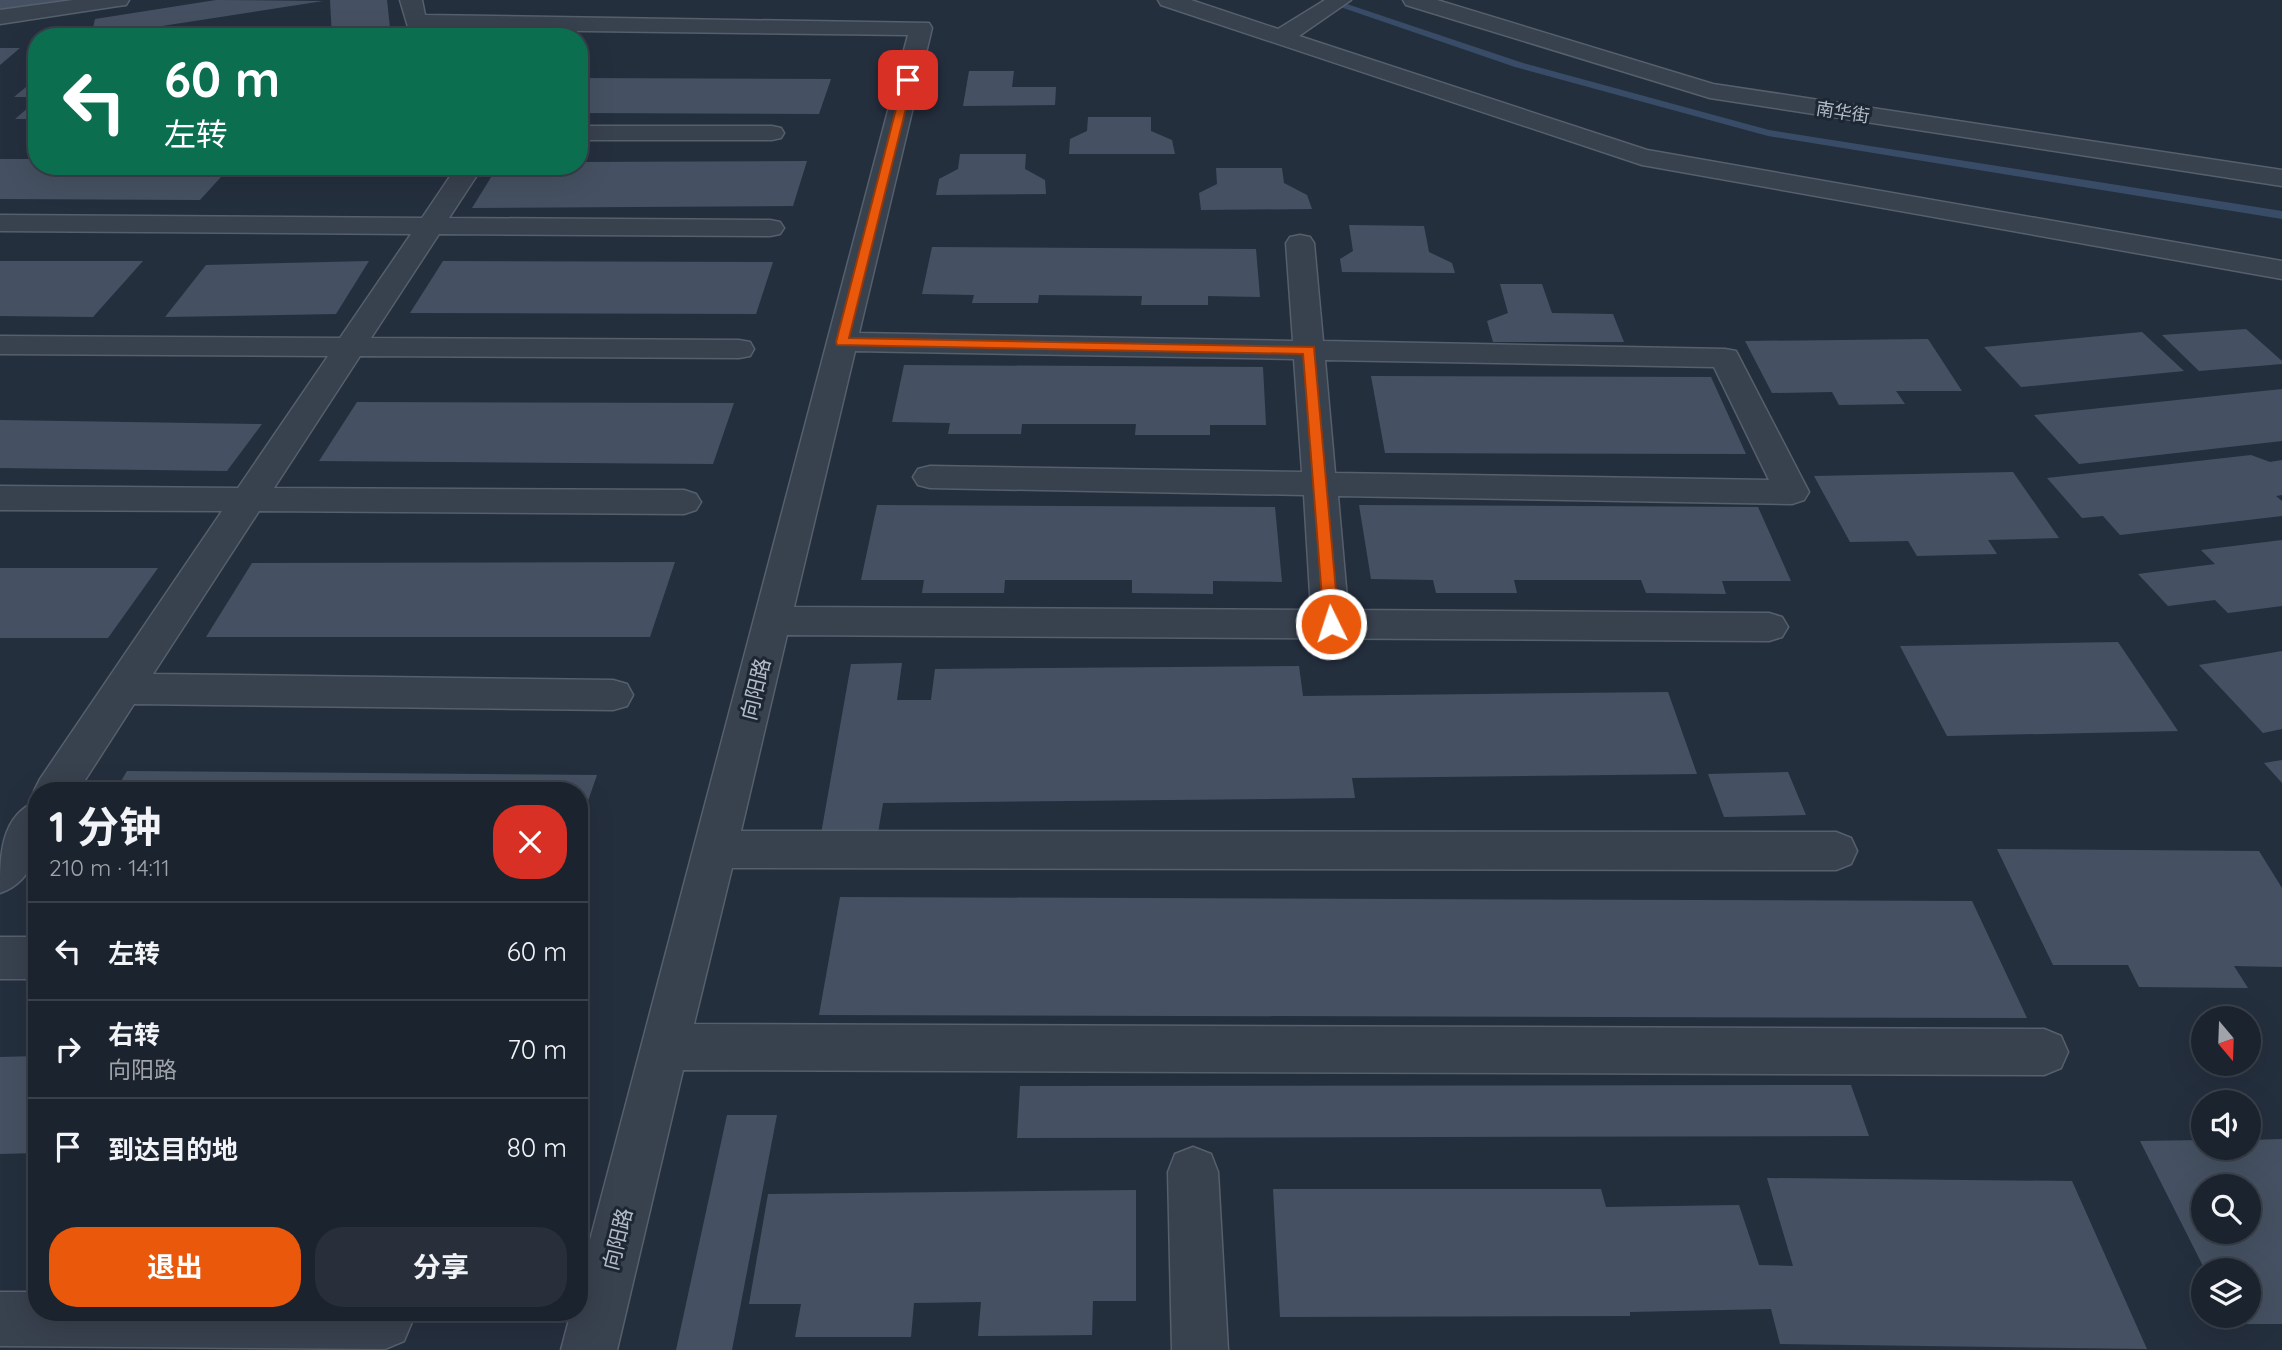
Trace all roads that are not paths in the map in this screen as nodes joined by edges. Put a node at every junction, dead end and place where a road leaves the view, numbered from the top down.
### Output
1 (118, 0) edge
2 (411, 0) edge
3 (1169, 0) edge
4 (1340, 0) edge
5 (1414, 0) edge
6 (87, 2) edge
7 (0, 17) edge
8 (72, 26) dead end
9 (1281, 37) junction
10 (772, 133) dead end
11 (588, 134) edge
12 (464, 175) edge
13 (2282, 178) edge
14 (0, 223) edge
15 (430, 226) junction
16 (770, 228) dead end
17 (1300, 243) dead end
18 (2282, 270) edge
19 (842, 342) junction
20 (0, 345) edge
21 (350, 347) junction
22 (739, 349) dead end
23 (1309, 350) junction
24 (930, 477) dead end
25 (1320, 484) junction
26 (0, 498) edge
27 (249, 499) junction
28 (684, 502) dead end
29 (772, 621) junction
30 (1331, 624) junction
31 (1769, 627) dead end
32 (123, 689) junction
33 (613, 695) dead end
34 (61, 782) edge
35 (28, 832) edge
36 (715, 849) junction
37 (1836, 851) dead end
38 (0, 874) edge
39 (0, 958) edge
40 (28, 958) edge
41 (665, 1047) junction
42 (2043, 1052) dead end
43 (1194, 1172) dead end
44 (0, 1319) edge
45 (28, 1319) edge
46 (257, 1321) edge
47 (385, 1322) dead end
48 (589, 1350) edge
49 (1200, 1350) edge

1 - 6 street
2 - 19 street, 向阳路
3 - 9 street
4 - 9 street
5 - 13 street, 南华街
6 - 7 street
6 - 8 street
9 - 18 street
10 - 11 street
12 - 15 street
14 - 15 street
15 - 16 street
15 - 21 street
17 - 23 street
19 - 23 street
19 - 29 street, 向阳路
20 - 21 street
21 - 22 street
21 - 27 street
23 - 25 street
23 - 25 street
24 - 25 street
25 - 30 street
26 - 27 street
27 - 28 street
27 - 32 street
29 - 30 street
29 - 36 street, 向阳路
30 - 31 street
32 - 33 street
32 - 34 street
35 - 38 street
36 - 37 street
36 - 41 street, 向阳路
39 - 40 street
41 - 42 street
41 - 48 street, 向阳路
43 - 49 street
44 - 45 street
46 - 47 street

